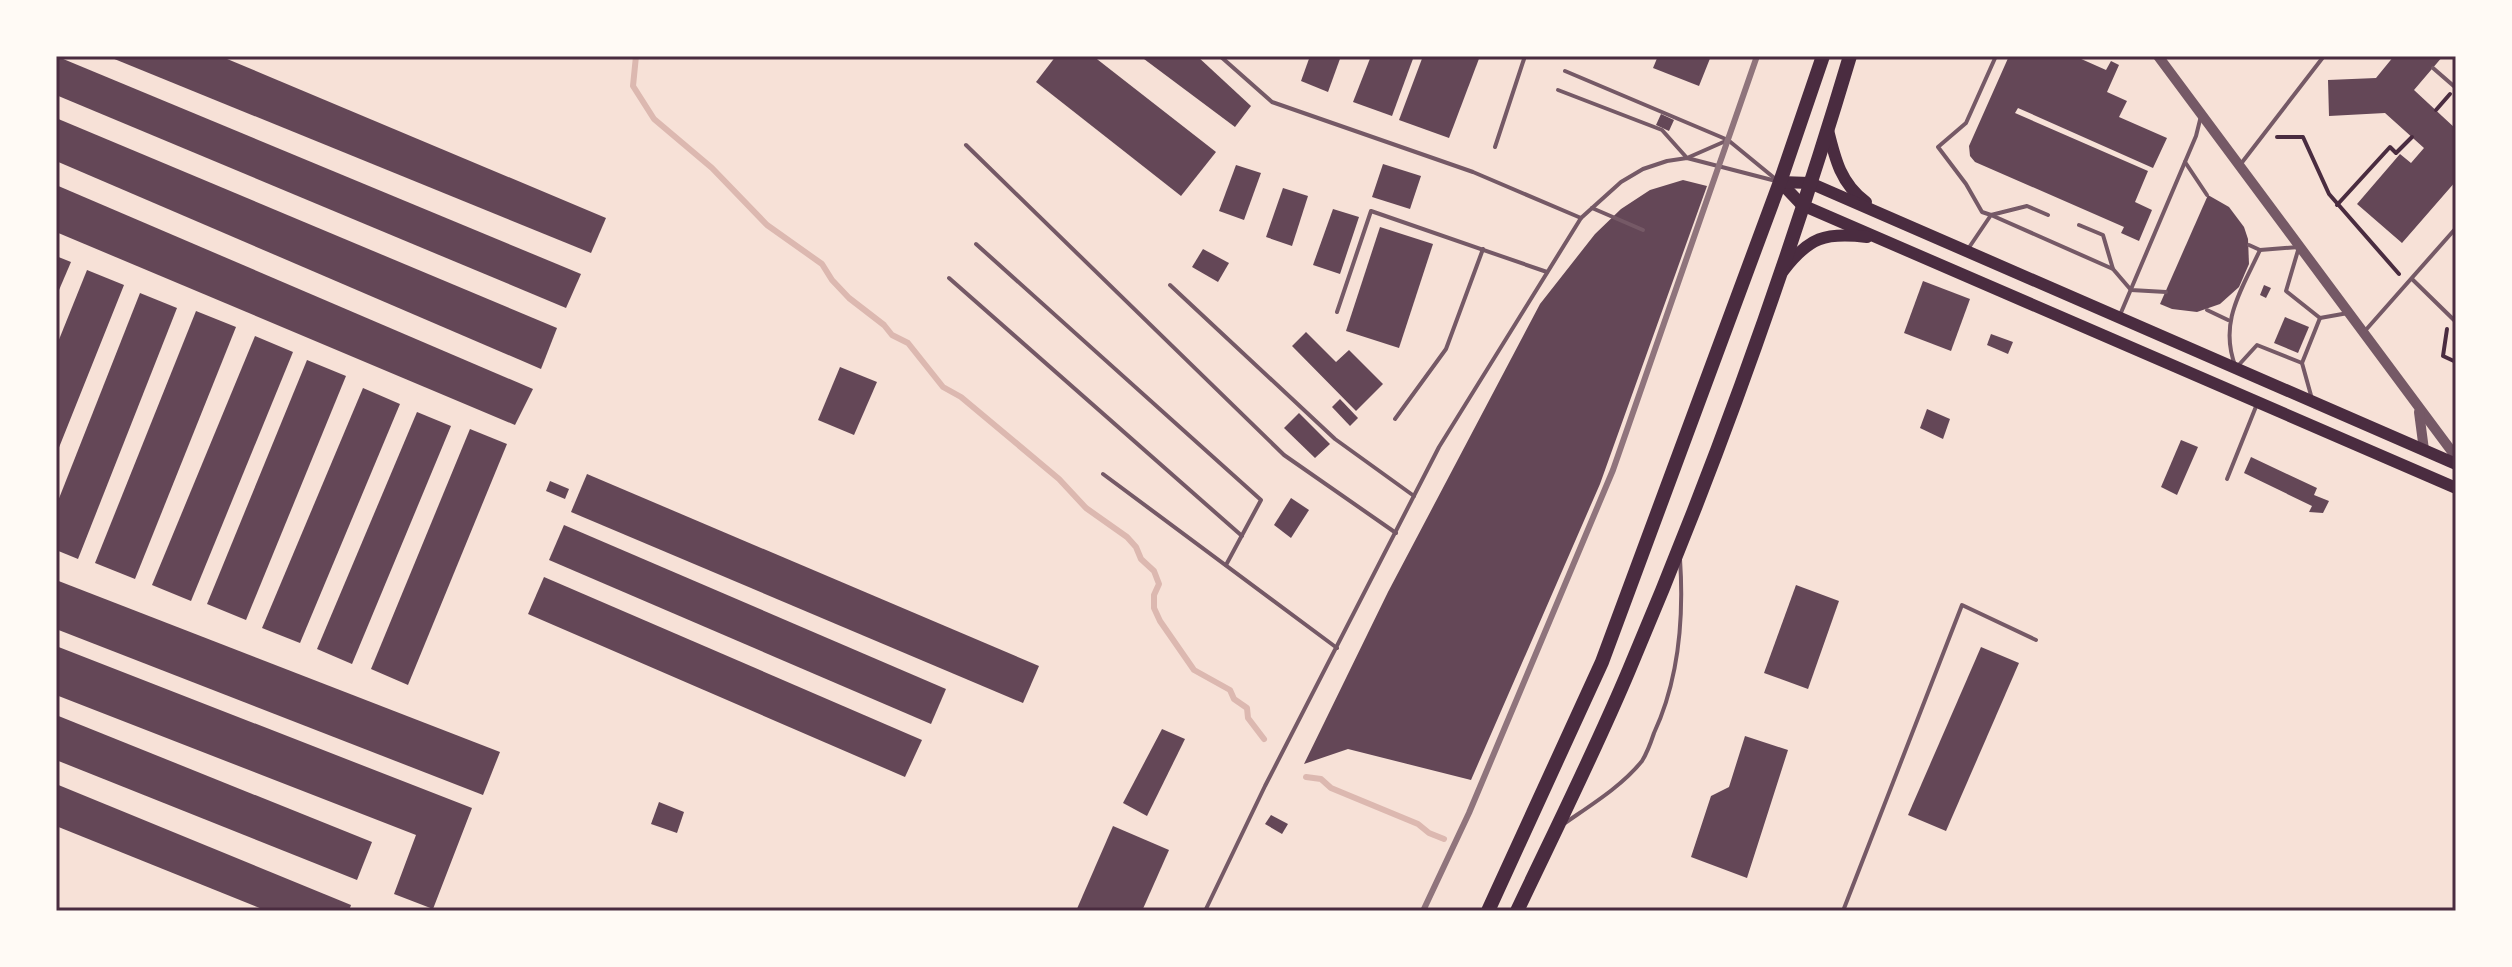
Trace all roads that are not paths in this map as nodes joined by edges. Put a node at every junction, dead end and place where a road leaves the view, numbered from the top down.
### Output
1 (1220, 56) edge
2 (1525, 56) edge
3 (1823, 56) edge
4 (1850, 56) edge
5 (1996, 56) edge
6 (2158, 56) edge
7 (2324, 56) edge
8 (2433, 68) dead end
9 (1565, 71) dead end
10 (2454, 89) edge
11 (1558, 90) dead end
12 (2202, 115) junction
13 (1828, 130) junction
14 (1728, 140) junction
15 (966, 145) dead end
16 (1495, 147) dead end
17 (1687, 158) junction
18 (2185, 162) junction
19 (2239, 166) junction
20 (1780, 182) junction
21 (1810, 183) junction
22 (2207, 195) dead end
23 (1802, 205) junction
24 (1592, 208) junction
25 (1991, 215) junction
26 (2048, 215) dead end
27 (1889, 217) junction
28 (1581, 218) junction
29 (2079, 225) dead end
30 (2456, 228) edge
31 (1643, 230) dead end
32 (1880, 238) junction
33 (976, 244) dead end
34 (2249, 245) dead end
35 (2299, 247) junction
36 (1483, 249) junction
37 (2260, 250) junction
38 (1966, 251) junction
39 (2113, 269) junction
40 (1547, 272) junction
41 (949, 278) dead end
42 (2412, 279) junction
43 (1777, 280) junction
44 (1170, 285) dead end
45 (2131, 290) junction
46 (2166, 292) dead end
47 (2207, 310) dead end
48 (1337, 312) dead end
49 (2348, 313) junction
50 (2119, 317) junction
51 (2320, 318) junction
52 (2228, 320) junction
53 (2456, 322) edge
54 (2363, 333) junction
55 (2302, 363) junction
56 (2236, 368) junction
57 (2258, 402) junction
58 (2313, 402) junction
59 (2419, 410) junction
60 (1395, 419) dead end
61 (2424, 450) junction
62 (2456, 457) edge
63 (2456, 464) edge
64 (2415, 469) junction
65 (1103, 474) dead end
66 (2227, 479) dead end
67 (2456, 488) edge
68 (1414, 496) junction
69 (1396, 533) junction
70 (1242, 536) junction
71 (1679, 548) junction
72 (1226, 565) junction
73 (2036, 640) dead end
74 (1337, 648) junction
75 (1555, 829) junction
76 (1205, 911) edge
77 (1488, 911) edge
78 (1517, 911) edge
79 (1843, 911) edge

1 - 28 lane
2 - 16 lane
3 - 20 highway
4 - 13 highway
5 - 25 lane
6 - 12 street
7 - 19 lane
8 - 10 lane
9 - 14 lane
11 - 17 lane
12 - 18 lane
12 - 19 street
13 - 21 highway
13 - 27 main road
14 - 17 lane
14 - 20 lane
15 - 69 lane
17 - 20 lane
17 - 24 lane
18 - 22 lane
18 - 45 lane
19 - 35 street
20 - 21 main road
20 - 23 main road
20 - 77 highway
21 - 23 highway
21 - 27 main road
23 - 32 main road
23 - 43 highway
24 - 28 lane
24 - 31 lane
25 - 26 lane
25 - 38 lane
25 - 39 lane
27 - 38 main road
28 - 40 lane
29 - 39 lane
30 - 42 lane
32 - 43 main road
32 - 57 main road
33 - 70 lane
34 - 37 lane
35 - 37 lane
35 - 49 street
35 - 51 lane
36 - 40 lane
36 - 48 lane
36 - 60 lane
37 - 52 lane
38 - 50 main road
39 - 45 lane
40 - 68 lane
41 - 70 lane
42 - 53 lane
42 - 54 lane
43 - 71 highway
44 - 68 lane
45 - 46 lane
45 - 50 lane
47 - 52 lane
49 - 51 lane
49 - 54 street
50 - 56 main road
51 - 55 lane
52 - 56 lane
54 - 59 street
55 - 56 lane
55 - 58 lane
56 - 58 main road
57 - 64 main road
57 - 66 lane
58 - 61 main road
59 - 61 street
59 - 62 street
61 - 63 main road
61 - 64 main road
64 - 67 main road
65 - 72 lane
68 - 69 lane
69 - 74 lane
70 - 72 lane
71 - 75 highway
71 - 75 lane
72 - 74 lane
73 - 79 lane
74 - 76 lane
75 - 78 highway

